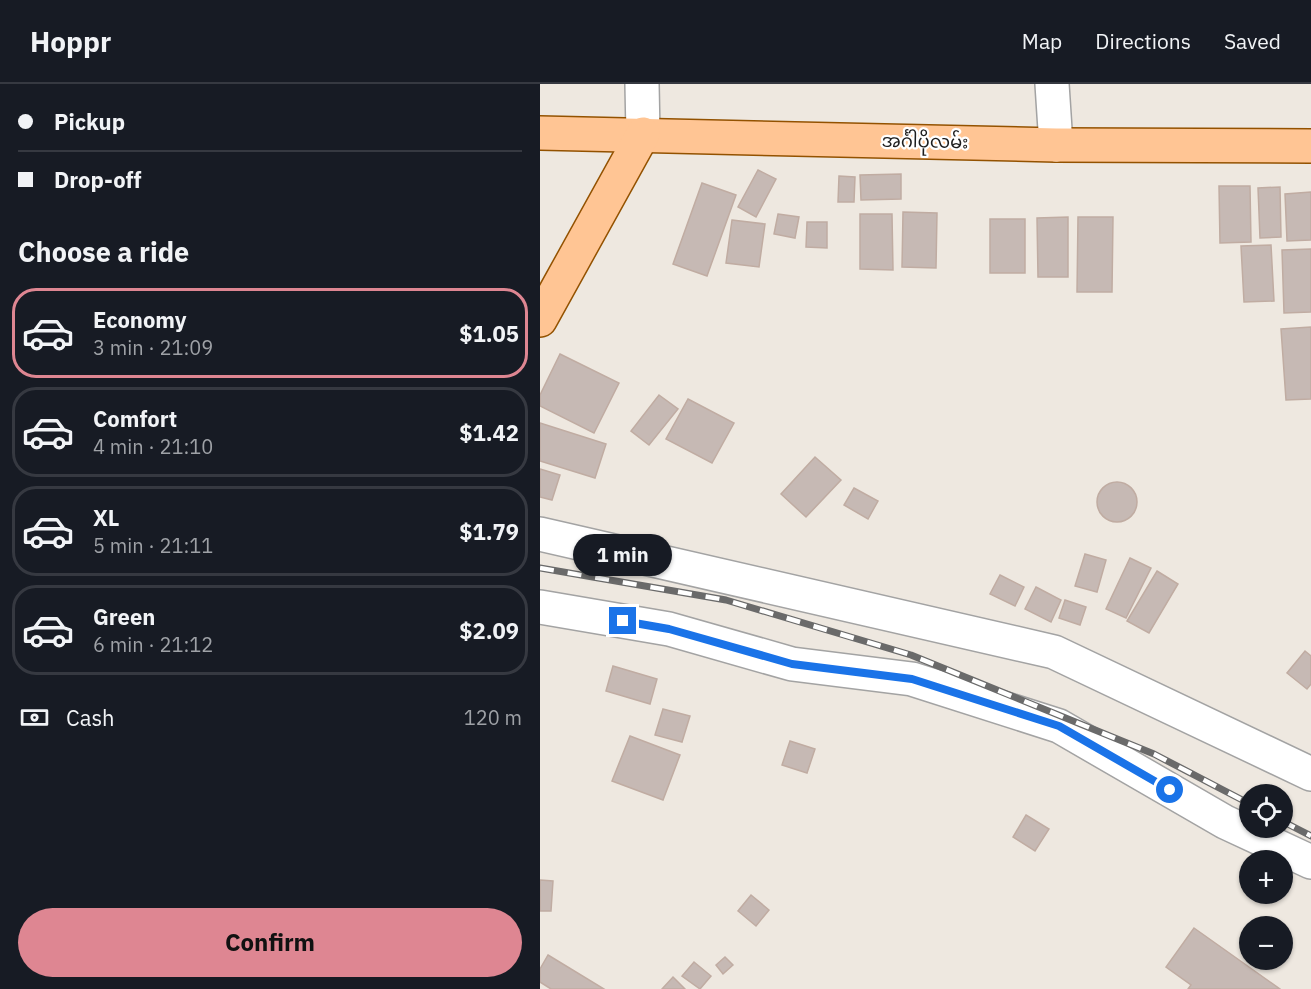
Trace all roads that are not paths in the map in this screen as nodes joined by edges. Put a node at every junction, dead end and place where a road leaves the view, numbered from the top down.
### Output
1 (642, 84) edge
2 (1052, 84) edge
3 (540, 133) edge
4 (643, 134) junction
5 (1056, 145) junction
6 (1311, 146) edge
7 (540, 320) edge
8 (540, 534) edge
9 (540, 607) edge
10 (1311, 774) edge
11 (1311, 862) edge

1 - 4 street
2 - 5 street
3 - 4 main road, အင်္ဂါပိုလမ်း
4 - 5 main road, အင်္ဂါပိုလမ်း
4 - 7 main road
5 - 6 main road, အင်္ဂါပိုလမ်း
8 - 10 street
9 - 11 street

